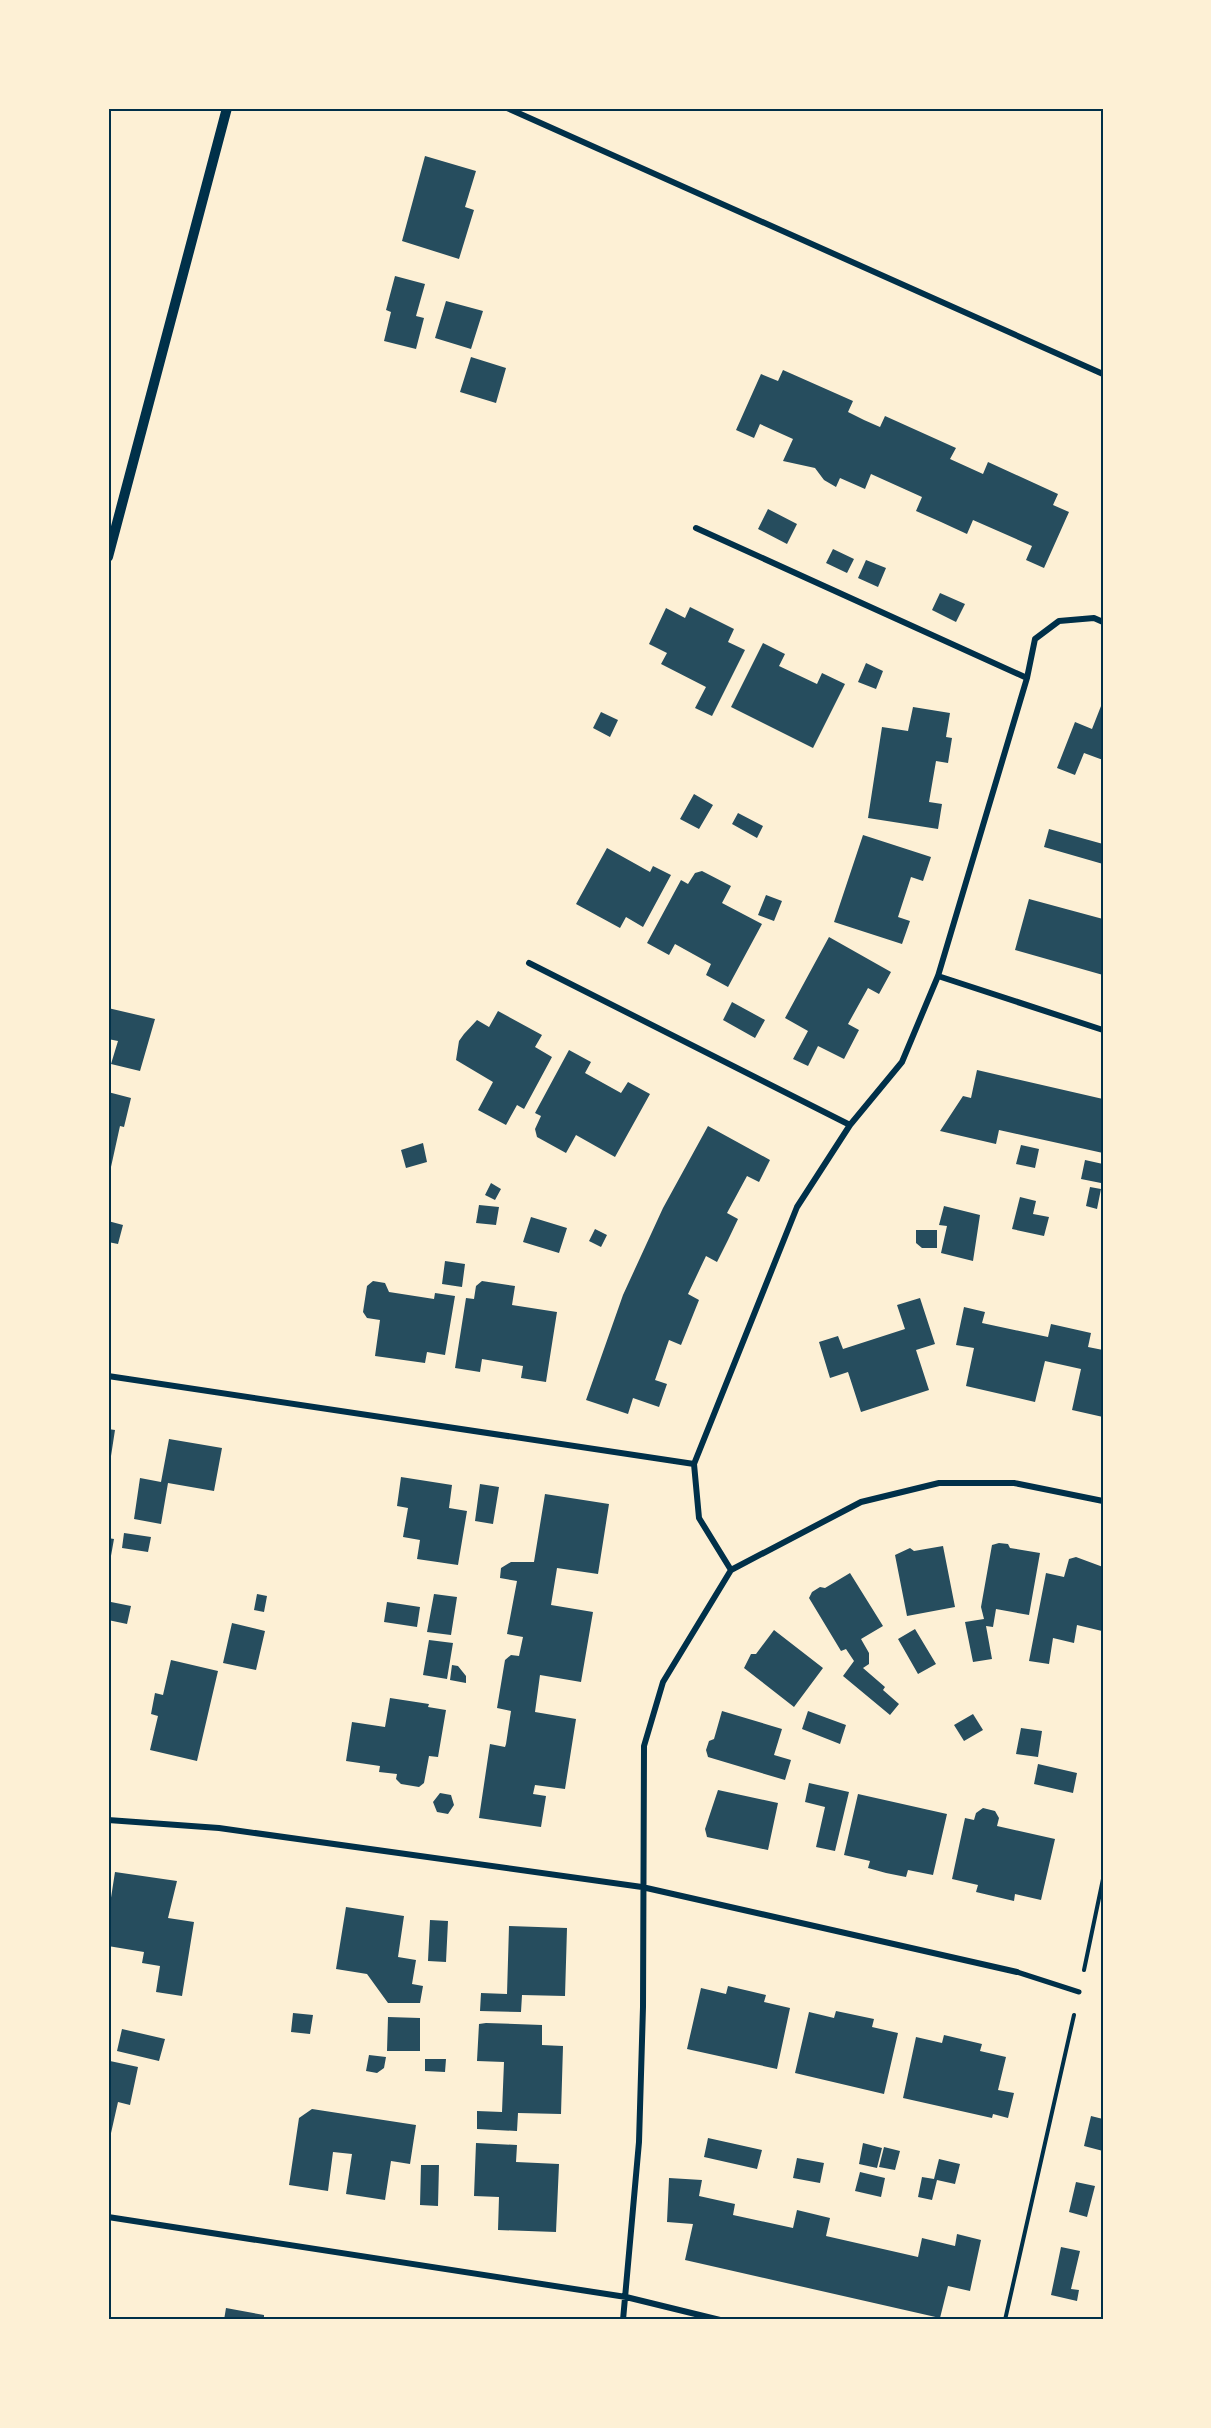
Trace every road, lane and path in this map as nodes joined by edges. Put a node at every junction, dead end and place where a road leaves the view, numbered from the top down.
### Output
1 (227, 108) edge
2 (507, 108) edge
3 (1103, 374) edge
4 (696, 528) dead end
5 (108, 557) edge
6 (1103, 622) edge
7 (1027, 678) junction
8 (530, 963) dead end
9 (938, 976) junction
10 (1103, 1030) edge
11 (850, 1125) junction
12 (108, 1376) edge
13 (694, 1464) junction
14 (1103, 1502) edge
15 (731, 1570) junction
16 (108, 1820) edge
17 (1103, 1880) edge
18 (642, 1887) junction
19 (1017, 1972) joint
20 (1079, 1992) junction
21 (108, 2217) edge
22 (626, 2297) junction
23 (623, 2320) edge
24 (720, 2320) edge
25 (1005, 2320) edge

1 - 5 street
2 - 3 street
4 - 7 street
6 - 7 street
7 - 9 street
8 - 11 street
9 - 10 street
9 - 11 street
11 - 13 street
12 - 13 street
13 - 15 street
14 - 15 street
15 - 18 street
16 - 18 street
17 - 20 path
18 - 19 street
18 - 22 street
19 - 20 street
20 - 25 path
21 - 22 street
22 - 23 street
22 - 24 street

